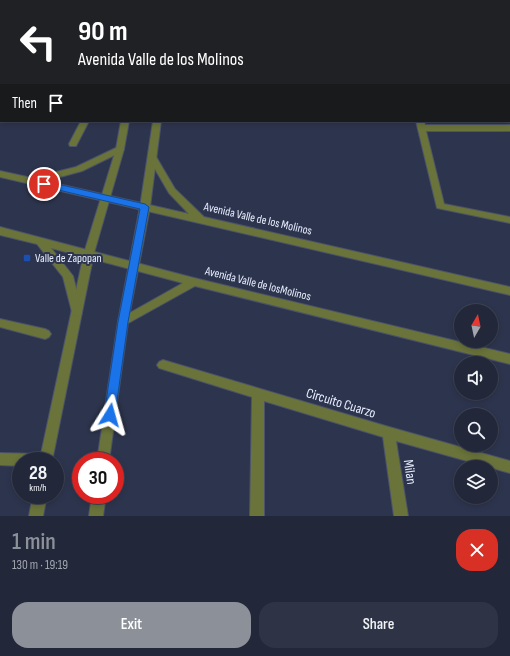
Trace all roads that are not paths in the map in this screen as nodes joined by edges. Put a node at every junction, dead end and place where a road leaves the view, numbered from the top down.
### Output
1 (84, 122) edge
2 (125, 122) edge
3 (157, 122) edge
4 (421, 125) edge
5 (510, 128) edge
6 (73, 144) dead end
7 (120, 149) junction
8 (152, 158) junction
9 (0, 174) edge
10 (32, 181) junction
11 (106, 198) junction
12 (145, 207) junction
13 (200, 219) junction
14 (510, 220) edge
15 (0, 231) edge
16 (40, 241) junction
17 (89, 253) junction
18 (133, 264) junction
19 (194, 282) junction
20 (510, 291) edge
21 (77, 312) junction
22 (123, 322) junction
23 (0, 323) edge
24 (45, 334) dead end
25 (510, 358) edge
26 (164, 365) dead end
27 (258, 393) junction
28 (389, 433) junction
29 (48, 452) edge
30 (105, 452) edge
31 (0, 459) edge
32 (12, 460) edge
33 (510, 467) edge
34 (38, 504) edge
35 (98, 504) edge
36 (36, 516) edge
37 (96, 516) edge
38 (257, 516) edge
39 (401, 516) edge

1 - 6 street
2 - 7 street
3 - 8 street
4 - 5 street
4 - 14 street
7 - 10 street
7 - 11 street
8 - 12 street
8 - 13 street
9 - 10 street, Avenida Valle de los Molinos
10 - 11 street, Avenida Valle de los Molinos
11 - 12 street, Avenida Valle de los Molinos
11 - 17 street
12 - 13 street, Avenida Valle de los Molinos
12 - 18 street
13 - 20 street, Avenida Valle de los Molinos
15 - 16 street, Avenida Valle de losMolinos
16 - 17 street, Avenida Valle de losMolinos
16 - 21 street
17 - 18 street, Avenida Valle de losMolinos
17 - 21 street
18 - 19 street, Avenida Valle de losMolinos
18 - 22 street
19 - 22 street
19 - 25 street, Avenida Valle de losMolinos
21 - 29 street
22 - 30 street
23 - 24 street
26 - 27 street, Circuito Cuarzo
27 - 28 street, Circuito Cuarzo
27 - 38 street
28 - 33 street, Circuito Cuarzo
28 - 39 street, Milan
31 - 32 street
34 - 36 street
35 - 37 street

